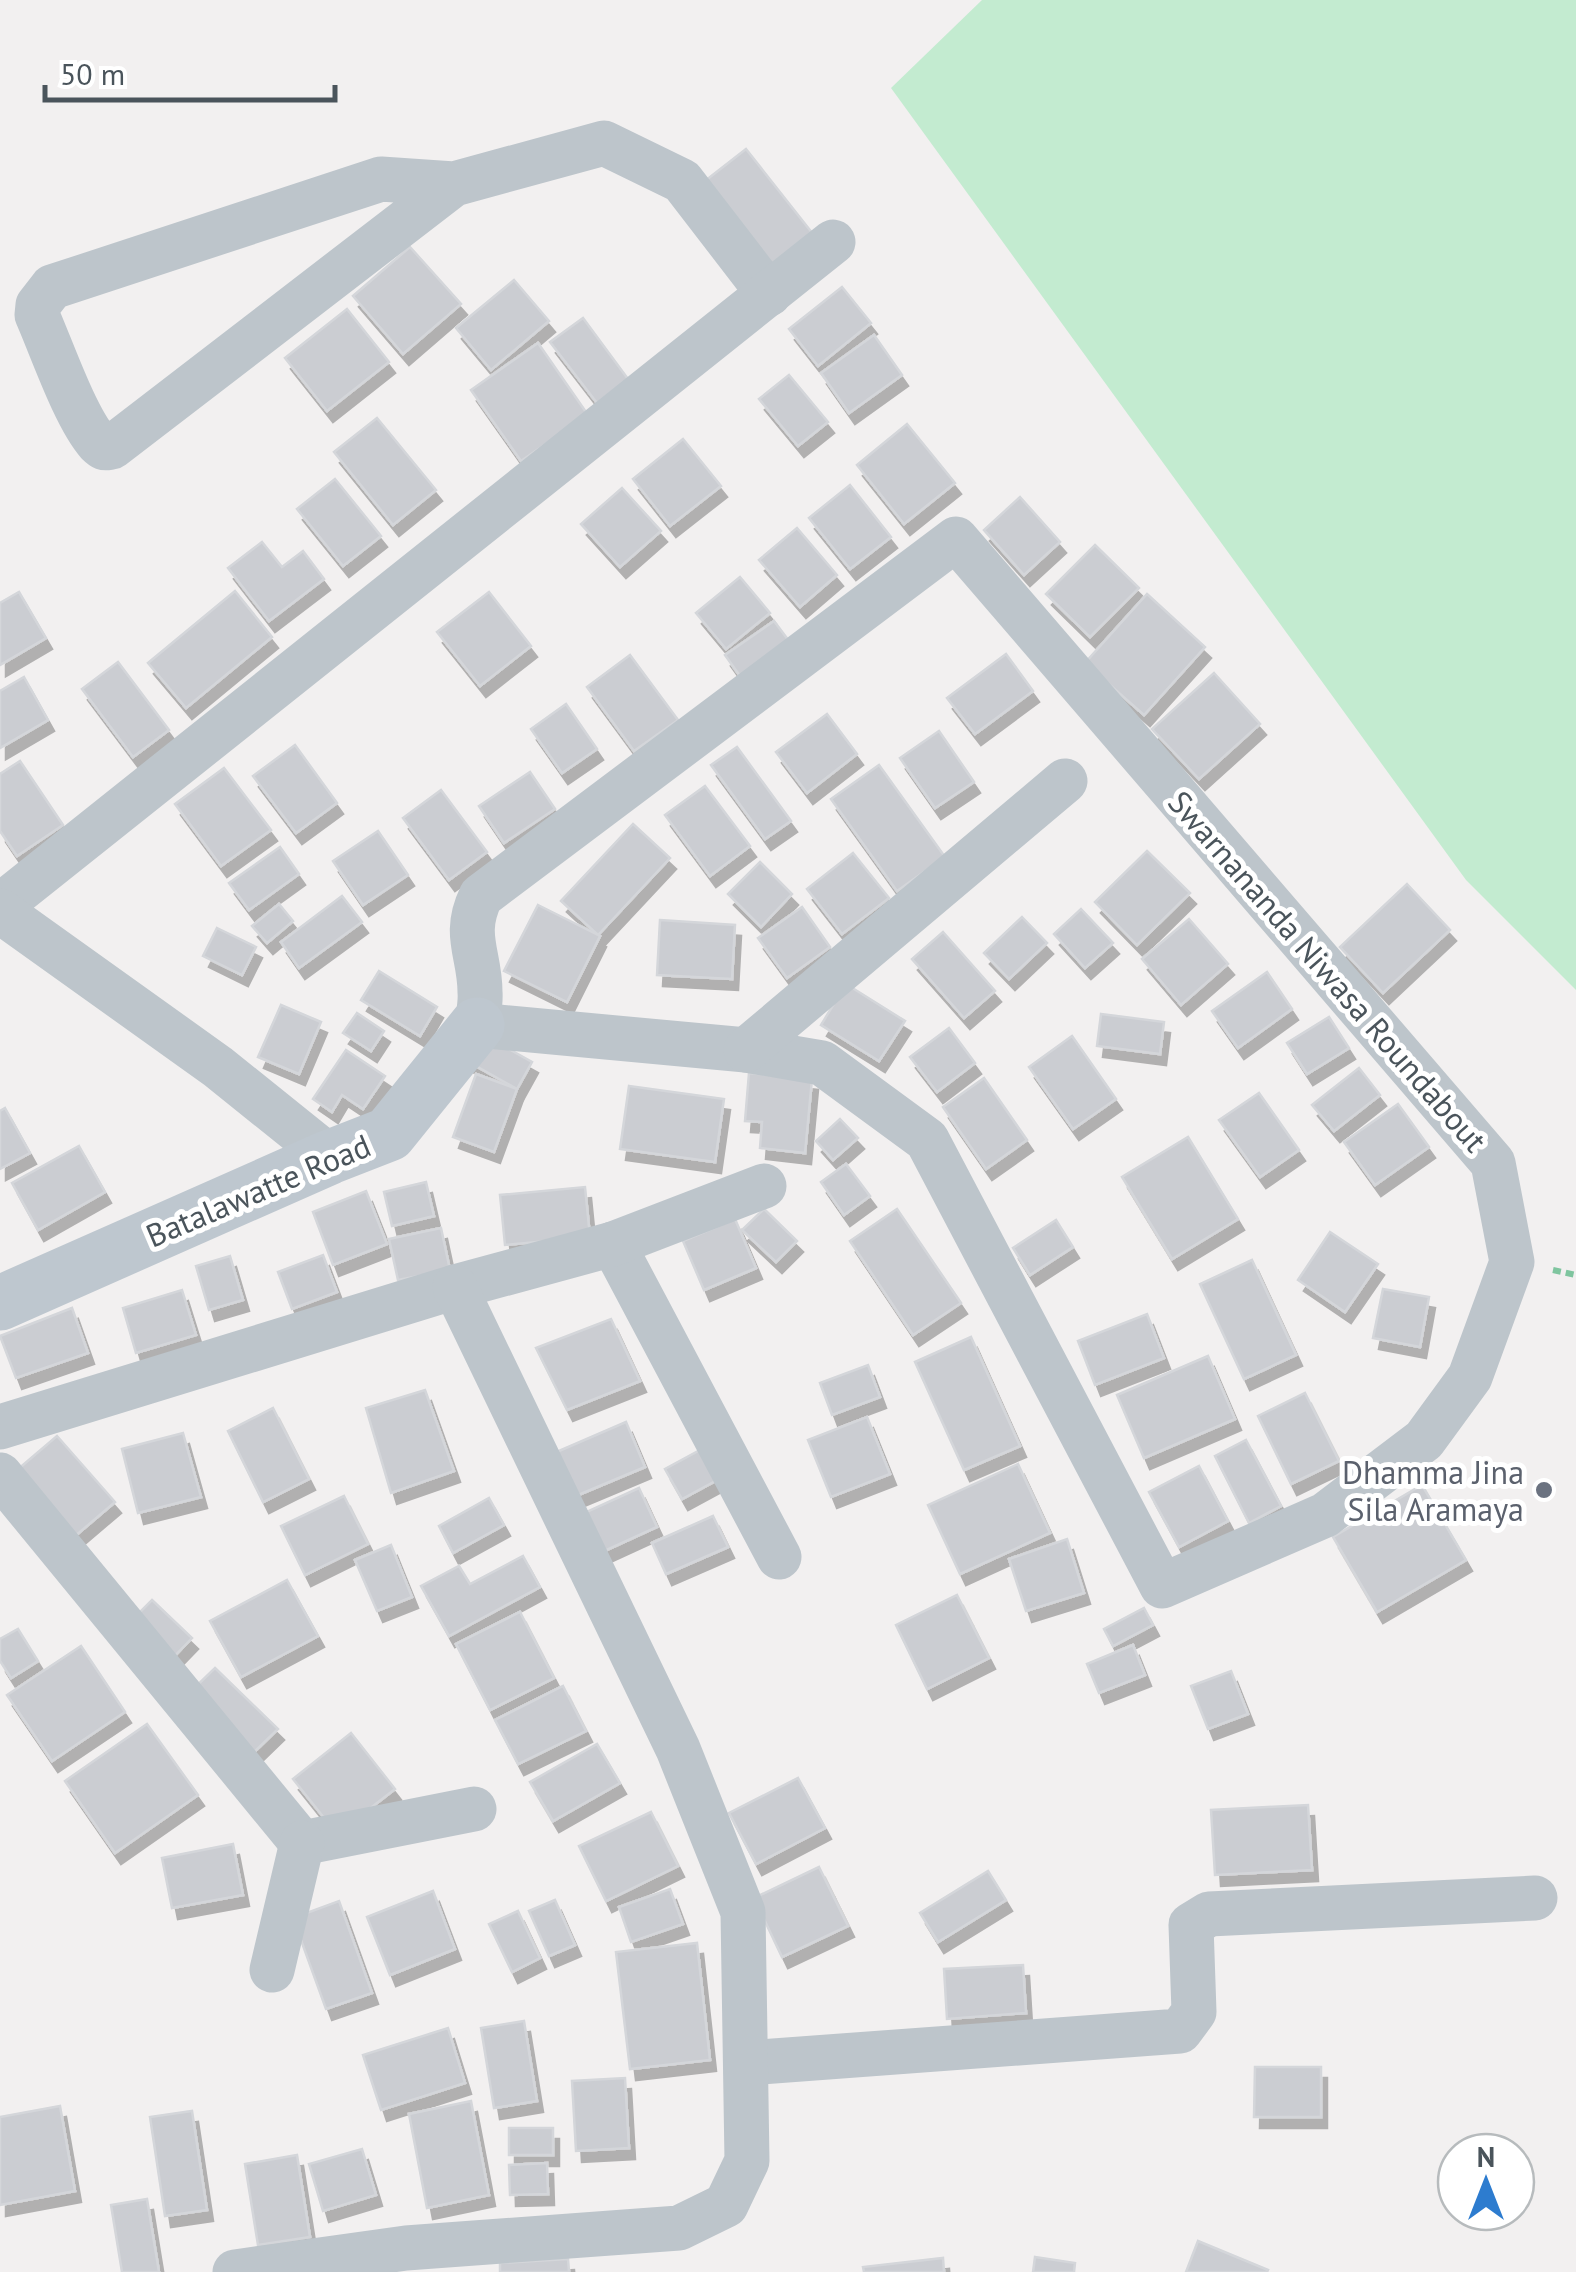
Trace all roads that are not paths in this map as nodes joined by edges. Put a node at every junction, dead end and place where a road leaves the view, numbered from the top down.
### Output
1 (454, 184) junction
2 (834, 242) dead end
3 (769, 294) junction
4 (1065, 781) dead end
5 (0, 908) edge
6 (476, 1026) junction
7 (746, 1050) junction
8 (330, 1157) junction
9 (764, 1186) dead end
10 (613, 1244) junction
11 (455, 1287) junction
12 (4, 1293) edge
13 (0, 1427) edge
14 (0, 1475) edge
15 (779, 1557) dead end
16 (474, 1809) dead end
17 (302, 1842) junction
18 (1535, 1898) dead end
19 (272, 1970) dead end
20 (746, 2063) junction
21 (407, 2260) edge
22 (235, 2272) edge

1 - 1 street
1 - 3 street
2 - 3 street
3 - 5 street
4 - 7 street
5 - 8 street
6 - 7 street, Swarnananda Niwasa Roundabout
6 - 7 street, Swarnananda Niwasa Roundabout
6 - 8 street, Batalawatte Road
8 - 12 street, Batalawatte Road
9 - 10 street
10 - 11 street
10 - 15 street
11 - 13 street
11 - 20 street
14 - 17 street
16 - 17 street
17 - 19 street
18 - 20 street
20 - 21 street
21 - 22 street

